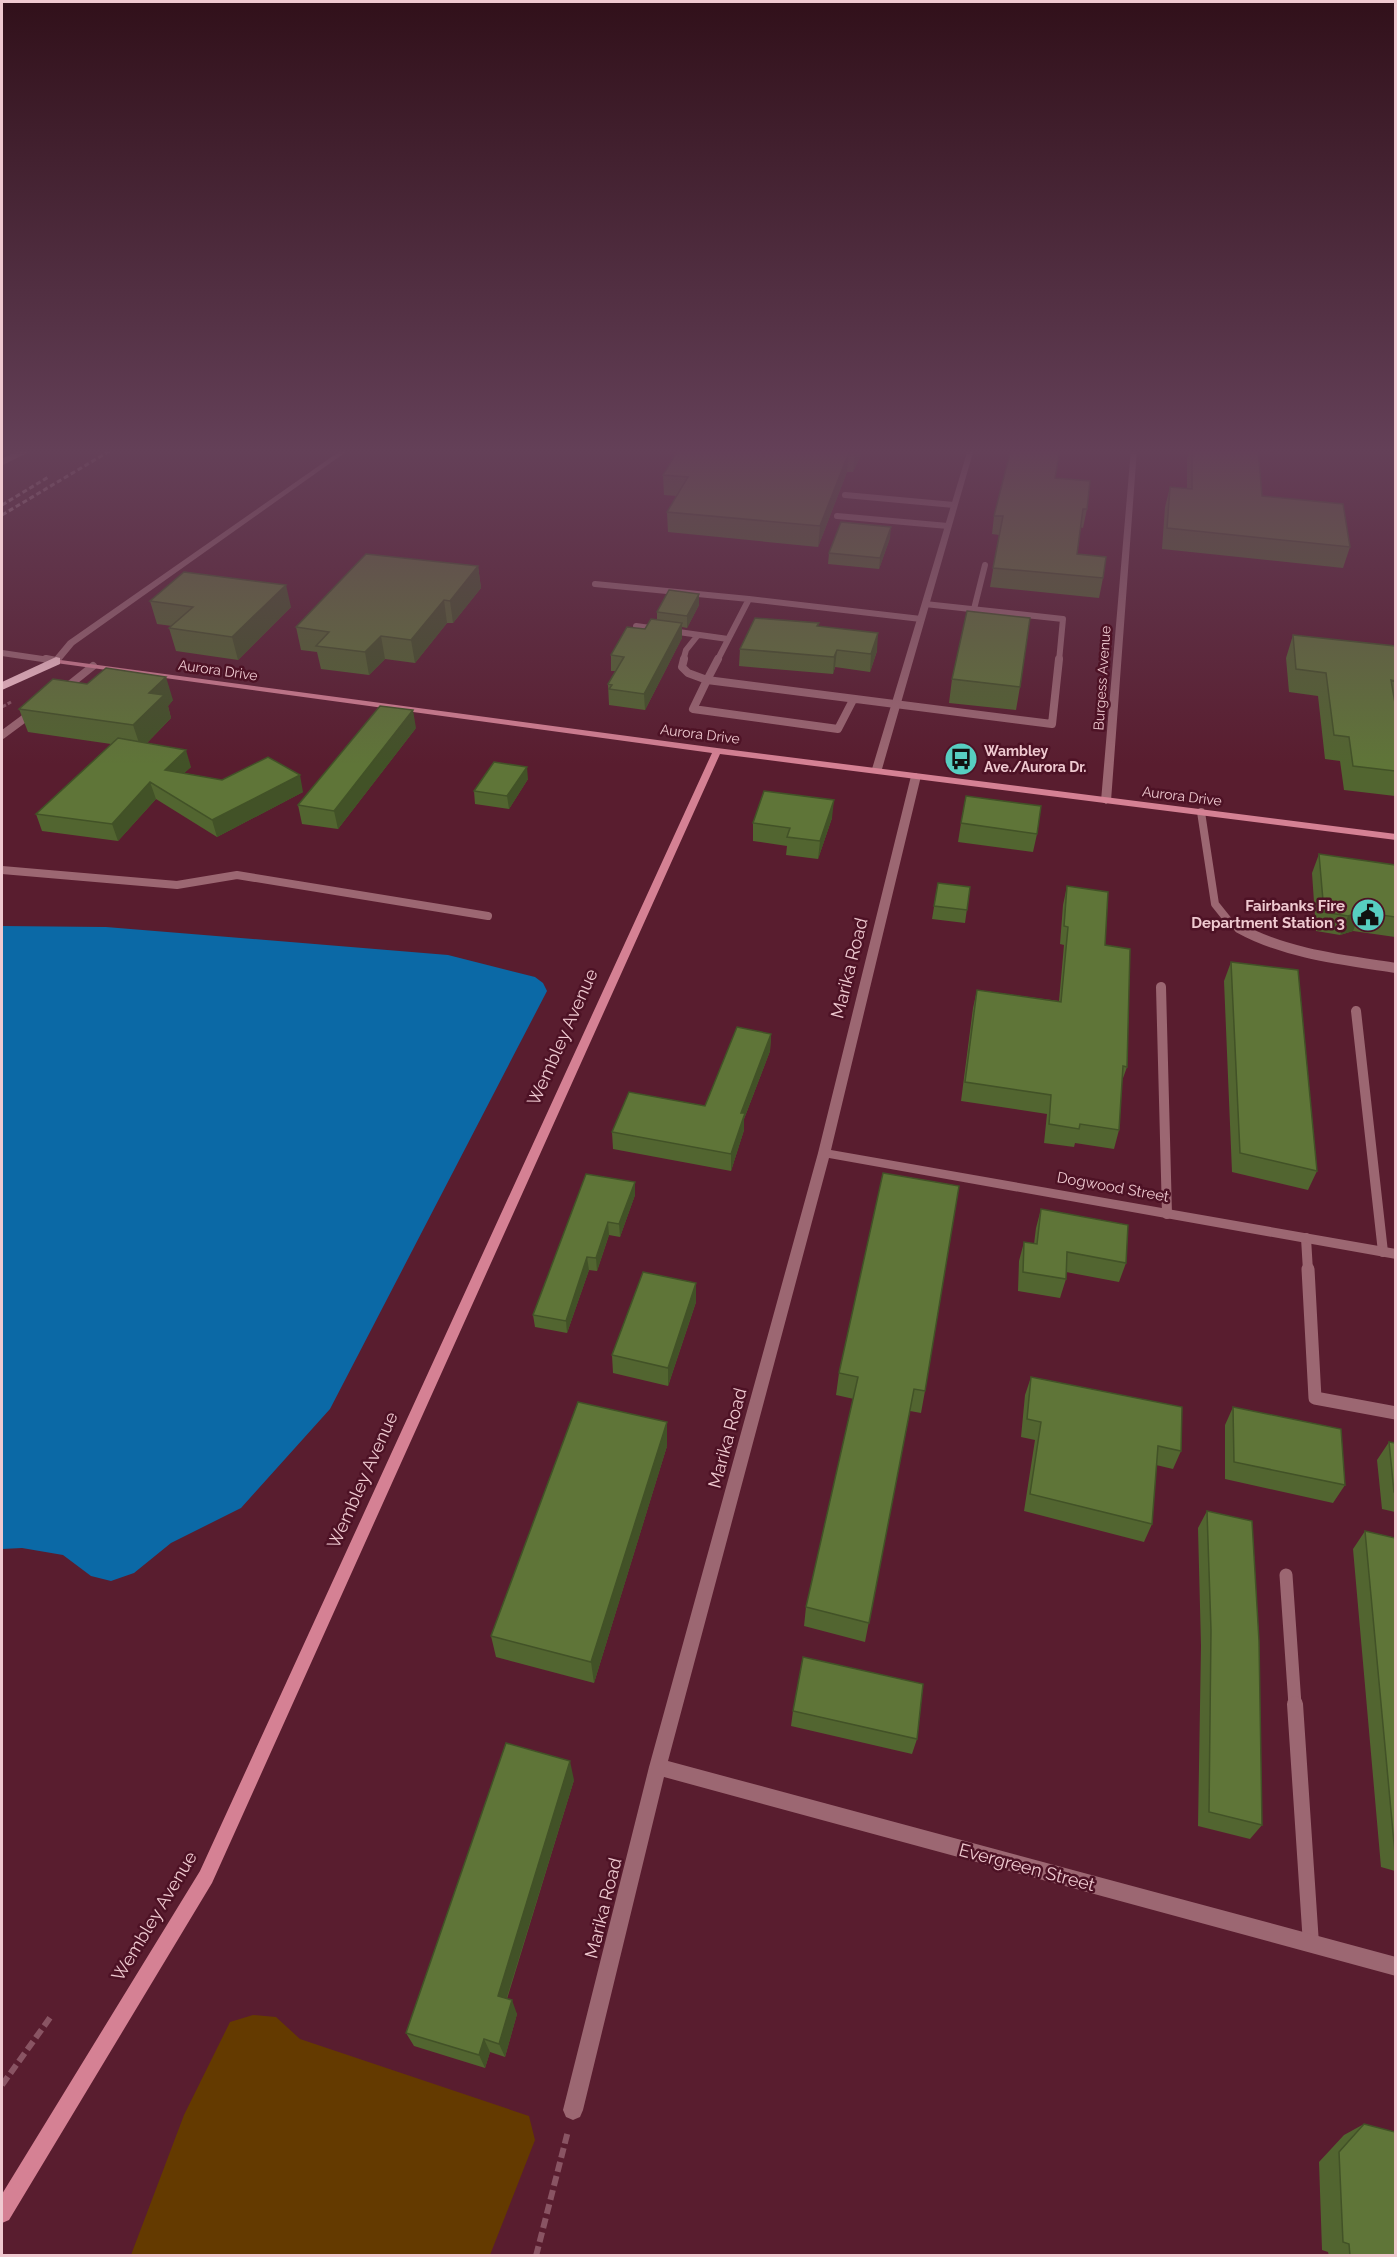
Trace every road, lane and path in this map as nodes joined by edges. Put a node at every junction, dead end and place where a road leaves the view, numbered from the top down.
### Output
1 (197, 554) edge
2 (940, 554) edge
3 (1126, 554) edge
4 (985, 565) dead end
5 (595, 584) dead end
6 (749, 599) junction
7 (925, 603) junction
8 (974, 609) junction
9 (921, 619) junction
10 (636, 626) edge
11 (698, 635) junction
12 (728, 639) junction
13 (2, 653) edge
14 (56, 661) junction
15 (93, 666) junction
16 (707, 680) junction
17 (2, 686) edge
18 (52, 698) edge
19 (853, 700) junction
20 (44, 704) edge
21 (896, 706) junction
22 (2, 735) edge
23 (717, 751) junction
24 (877, 769) junction
25 (916, 776) junction
26 (1106, 801) junction
27 (1201, 812) junction
28 (1395, 837) edge
29 (2, 870) edge
30 (488, 916) dead end
31 (1395, 968) edge
32 (1161, 987) dead end
33 (1356, 1011) dead end
34 (824, 1153) junction
35 (1167, 1214) junction
36 (1306, 1238) junction
37 (1389, 1253) edge
38 (1395, 1413) edge
39 (1286, 1575) dead end
40 (658, 1767) junction
41 (1311, 1944) junction
42 (1395, 1966) edge
43 (52, 2015) dead end
44 (2, 2085) edge
45 (573, 2110) joint
46 (2, 2209) edge
47 (536, 2256) edge

1 - 14 street
2 - 7 street
3 - 26 street, Burgess Avenue
4 - 8 lane
5 - 6 lane
6 - 9 lane
6 - 12 lane
7 - 8 lane
7 - 9 street
8 - 21 lane
9 - 21 street
10 - 11 lane
11 - 12 lane
11 - 16 lane
12 - 16 lane
13 - 14 lane, Aurora Drive
14 - 15 street, Aurora Drive
14 - 17 highway
15 - 18 lane
15 - 23 street, Aurora Drive
16 - 19 lane
16 - 19 lane
19 - 21 lane
20 - 22 lane
21 - 24 street
23 - 24 street, Aurora Drive
23 - 46 street, Wembley Avenue
24 - 25 street, Aurora Drive
25 - 26 street, Aurora Drive
25 - 34 street, Marika Road
26 - 27 street, Aurora Drive
27 - 28 street, Aurora Drive
27 - 31 lane
29 - 30 lane
32 - 35 lane
33 - 37 lane
34 - 35 street, Dogwood Street
34 - 40 street, Marika Road
35 - 36 street, Dogwood Street
36 - 37 street, Dogwood Street
36 - 38 lane
39 - 41 lane
40 - 41 street, Evergreen Street
40 - 45 street, Marika Road
41 - 42 street, Evergreen Street
43 - 44 path
45 - 47 path

